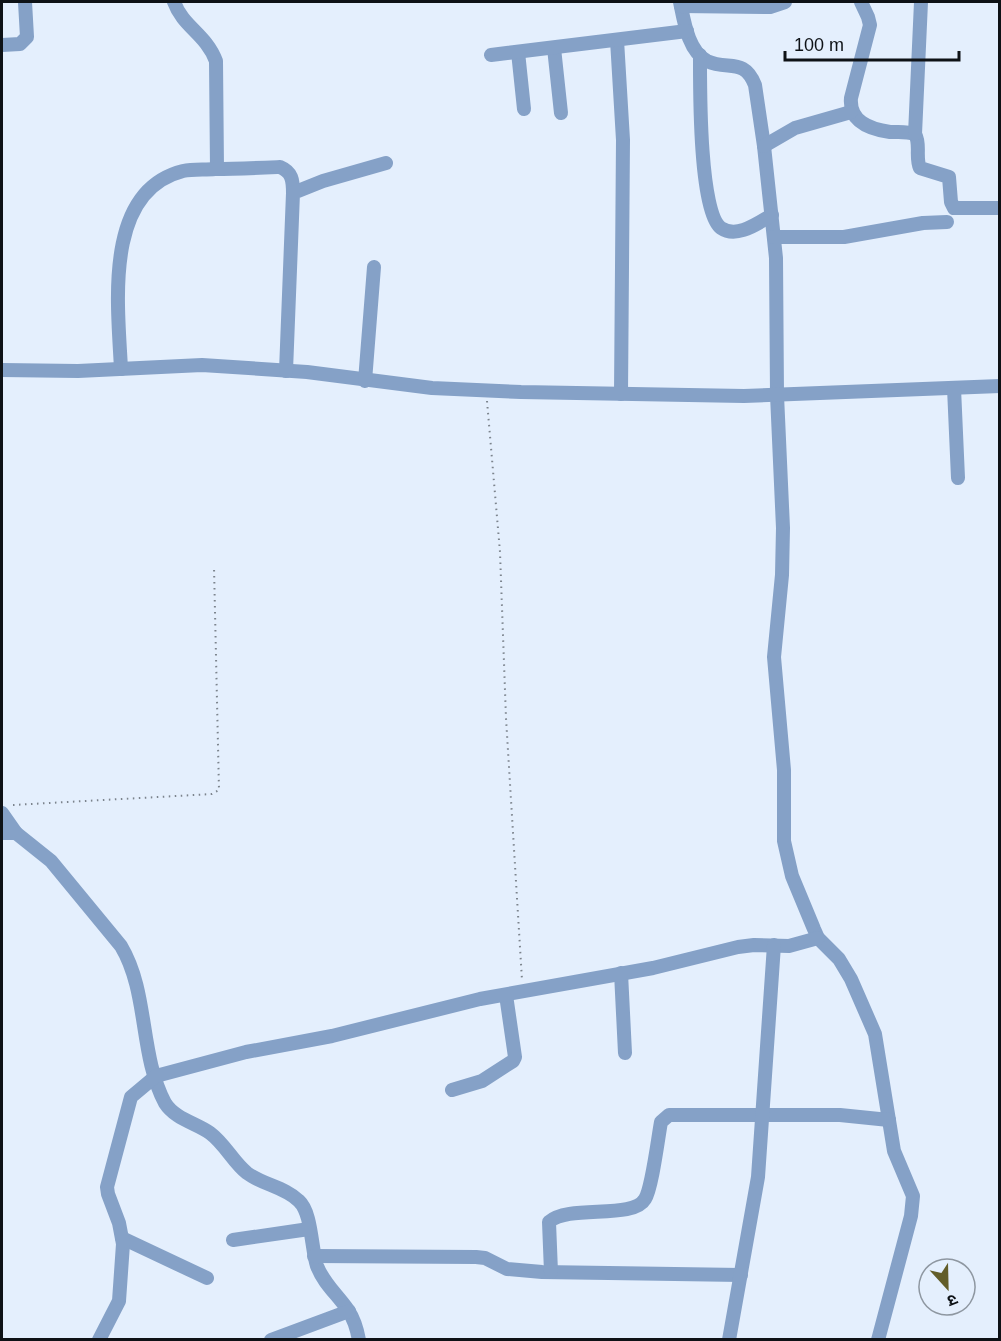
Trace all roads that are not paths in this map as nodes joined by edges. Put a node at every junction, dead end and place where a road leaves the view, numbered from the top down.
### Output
1 (25, 2) edge
2 (174, 2) edge
3 (785, 2) edge
4 (861, 2) edge
5 (921, 2) edge
6 (681, 4) edge
7 (687, 31) junction
8 (617, 40) junction
9 (2, 45) edge
10 (554, 48) junction
11 (518, 52) junction
12 (491, 55) dead end
13 (700, 56) junction
14 (525, 109) dead end
15 (561, 112) dead end
16 (851, 112) junction
17 (915, 134) junction
18 (764, 146) junction
19 (386, 163) dead end
20 (218, 169) junction
21 (293, 193) junction
22 (999, 208) edge
23 (772, 215) junction
24 (947, 222) dead end
25 (774, 237) junction
26 (374, 267) dead end
27 (121, 369) junction
28 (2, 370) edge
29 (286, 370) junction
30 (365, 381) junction
31 (999, 386) edge
32 (954, 388) junction
33 (621, 394) junction
34 (777, 395) junction
35 (958, 478) dead end
36 (6, 809) edge
37 (9, 833) edge
38 (818, 938) junction
39 (774, 945) junction
40 (621, 973) junction
41 (506, 995) junction
42 (625, 1053) dead end
43 (156, 1077) junction
44 (452, 1090) dead end
45 (762, 1114) junction
46 (890, 1120) junction
47 (309, 1229) junction
48 (122, 1238) junction
49 (233, 1240) dead end
50 (314, 1256) junction
51 (551, 1272) junction
52 (741, 1275) junction
53 (207, 1278) dead end
54 (349, 1311) junction
55 (99, 1340) edge
56 (272, 1340) edge
57 (359, 1340) edge
58 (729, 1340) edge
59 (878, 1340) edge

1 - 9 street
2 - 20 street
3 - 6 street
4 - 16 street
5 - 17 street
6 - 7 street
7 - 8 street
7 - 13 street
8 - 10 street
8 - 33 street
10 - 11 street
10 - 15 street
11 - 12 street
11 - 14 street
13 - 18 street
13 - 23 street
16 - 17 street
16 - 18 street
17 - 22 street
18 - 23 street
19 - 21 street
20 - 21 street
20 - 27 street
21 - 29 street
23 - 25 street
24 - 25 street
25 - 34 street
26 - 30 street
27 - 28 street
27 - 29 street
29 - 30 street
30 - 33 street
31 - 32 street
32 - 34 street
32 - 35 street
33 - 34 street
34 - 38 street
36 - 37 street
37 - 43 street
38 - 39 street
38 - 46 street
39 - 40 street
39 - 45 street
40 - 41 street
40 - 42 street
41 - 43 street
41 - 44 street
43 - 47 street
43 - 48 street
45 - 46 street
45 - 51 street
45 - 52 street
46 - 59 street
47 - 49 street
47 - 50 street
48 - 53 street
48 - 55 street
50 - 51 street
50 - 54 street
51 - 52 street
52 - 58 street
54 - 56 street
54 - 57 street

